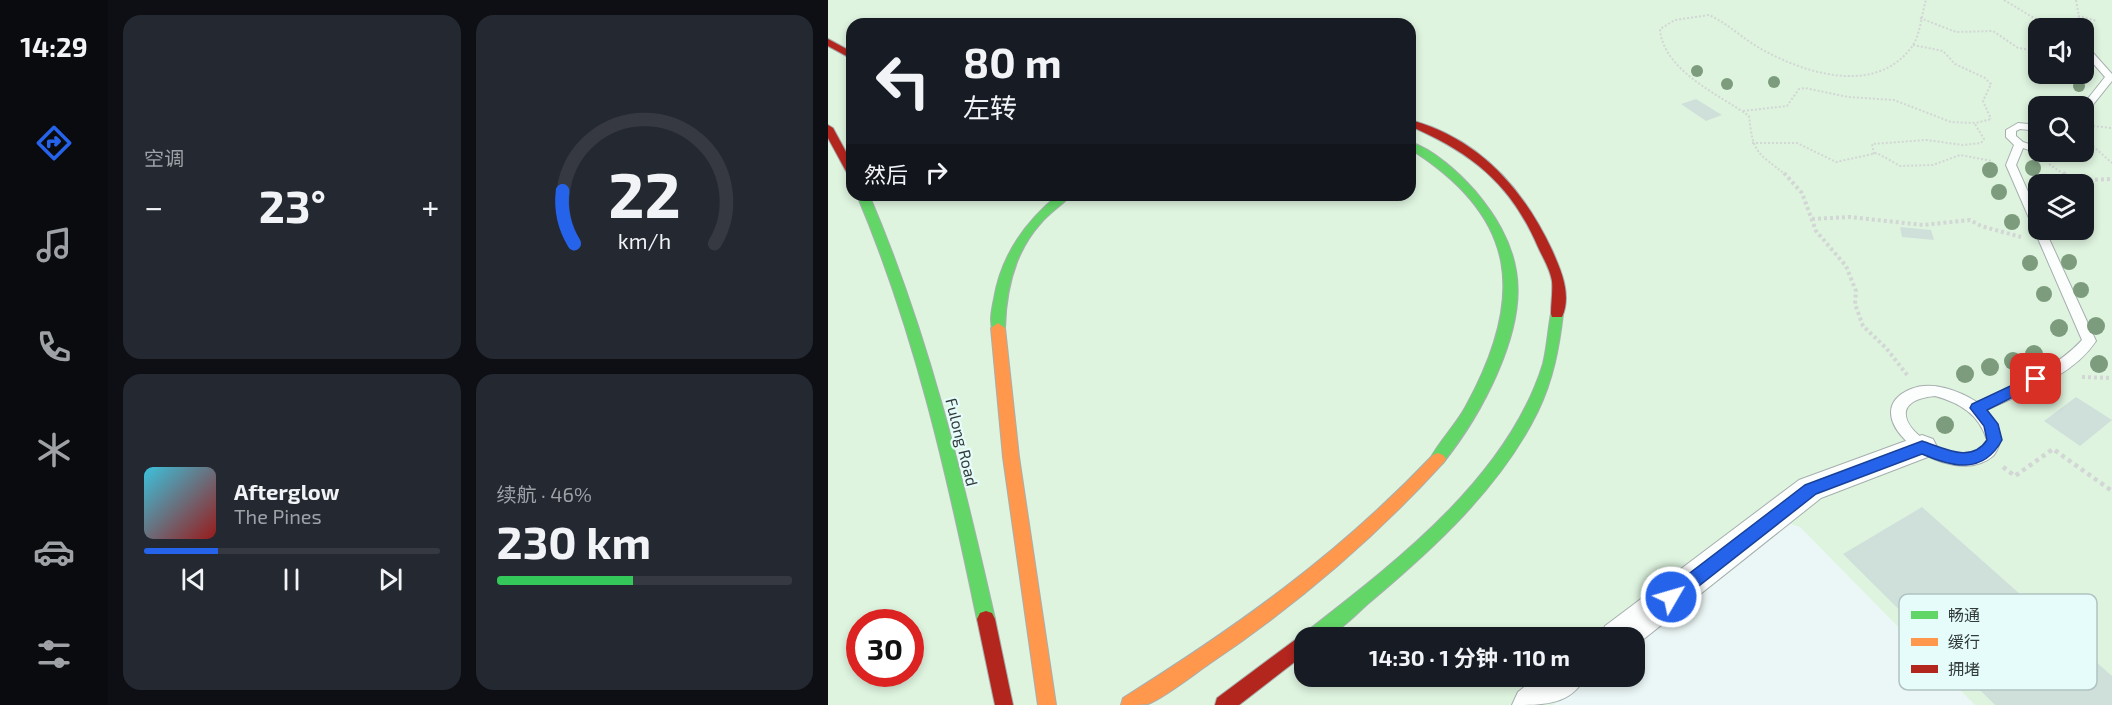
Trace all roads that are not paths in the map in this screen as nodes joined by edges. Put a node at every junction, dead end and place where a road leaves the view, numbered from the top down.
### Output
1 (828, 42) edge
2 (846, 52) edge
3 (2094, 59) edge
4 (2094, 97) edge
5 (1416, 126) edge
6 (2028, 127) edge
7 (828, 128) edge
8 (2019, 146) junction
9 (1416, 148) edge
10 (2028, 148) edge
11 (846, 162) edge
12 (866, 201) edge
13 (1056, 201) edge
14 (1977, 408) junction
15 (1922, 447) junction
16 (1325, 627) edge
17 (1632, 627) edge
18 (1294, 651) edge
19 (1554, 687) edge
20 (1004, 705) edge
21 (1047, 705) edge
22 (1130, 705) edge
23 (1224, 705) edge
24 (1531, 705) edge

1 - 2 highway
3 - 4 lane
5 - 16 highway
6 - 8 lane
7 - 11 highway
8 - 10 lane
8 - 14 lane
9 - 22 highway
12 - 20 highway, Fulong Road
13 - 21 highway
14 - 15 lane
14 - 15 lane
15 - 17 street
18 - 23 highway
19 - 24 street

